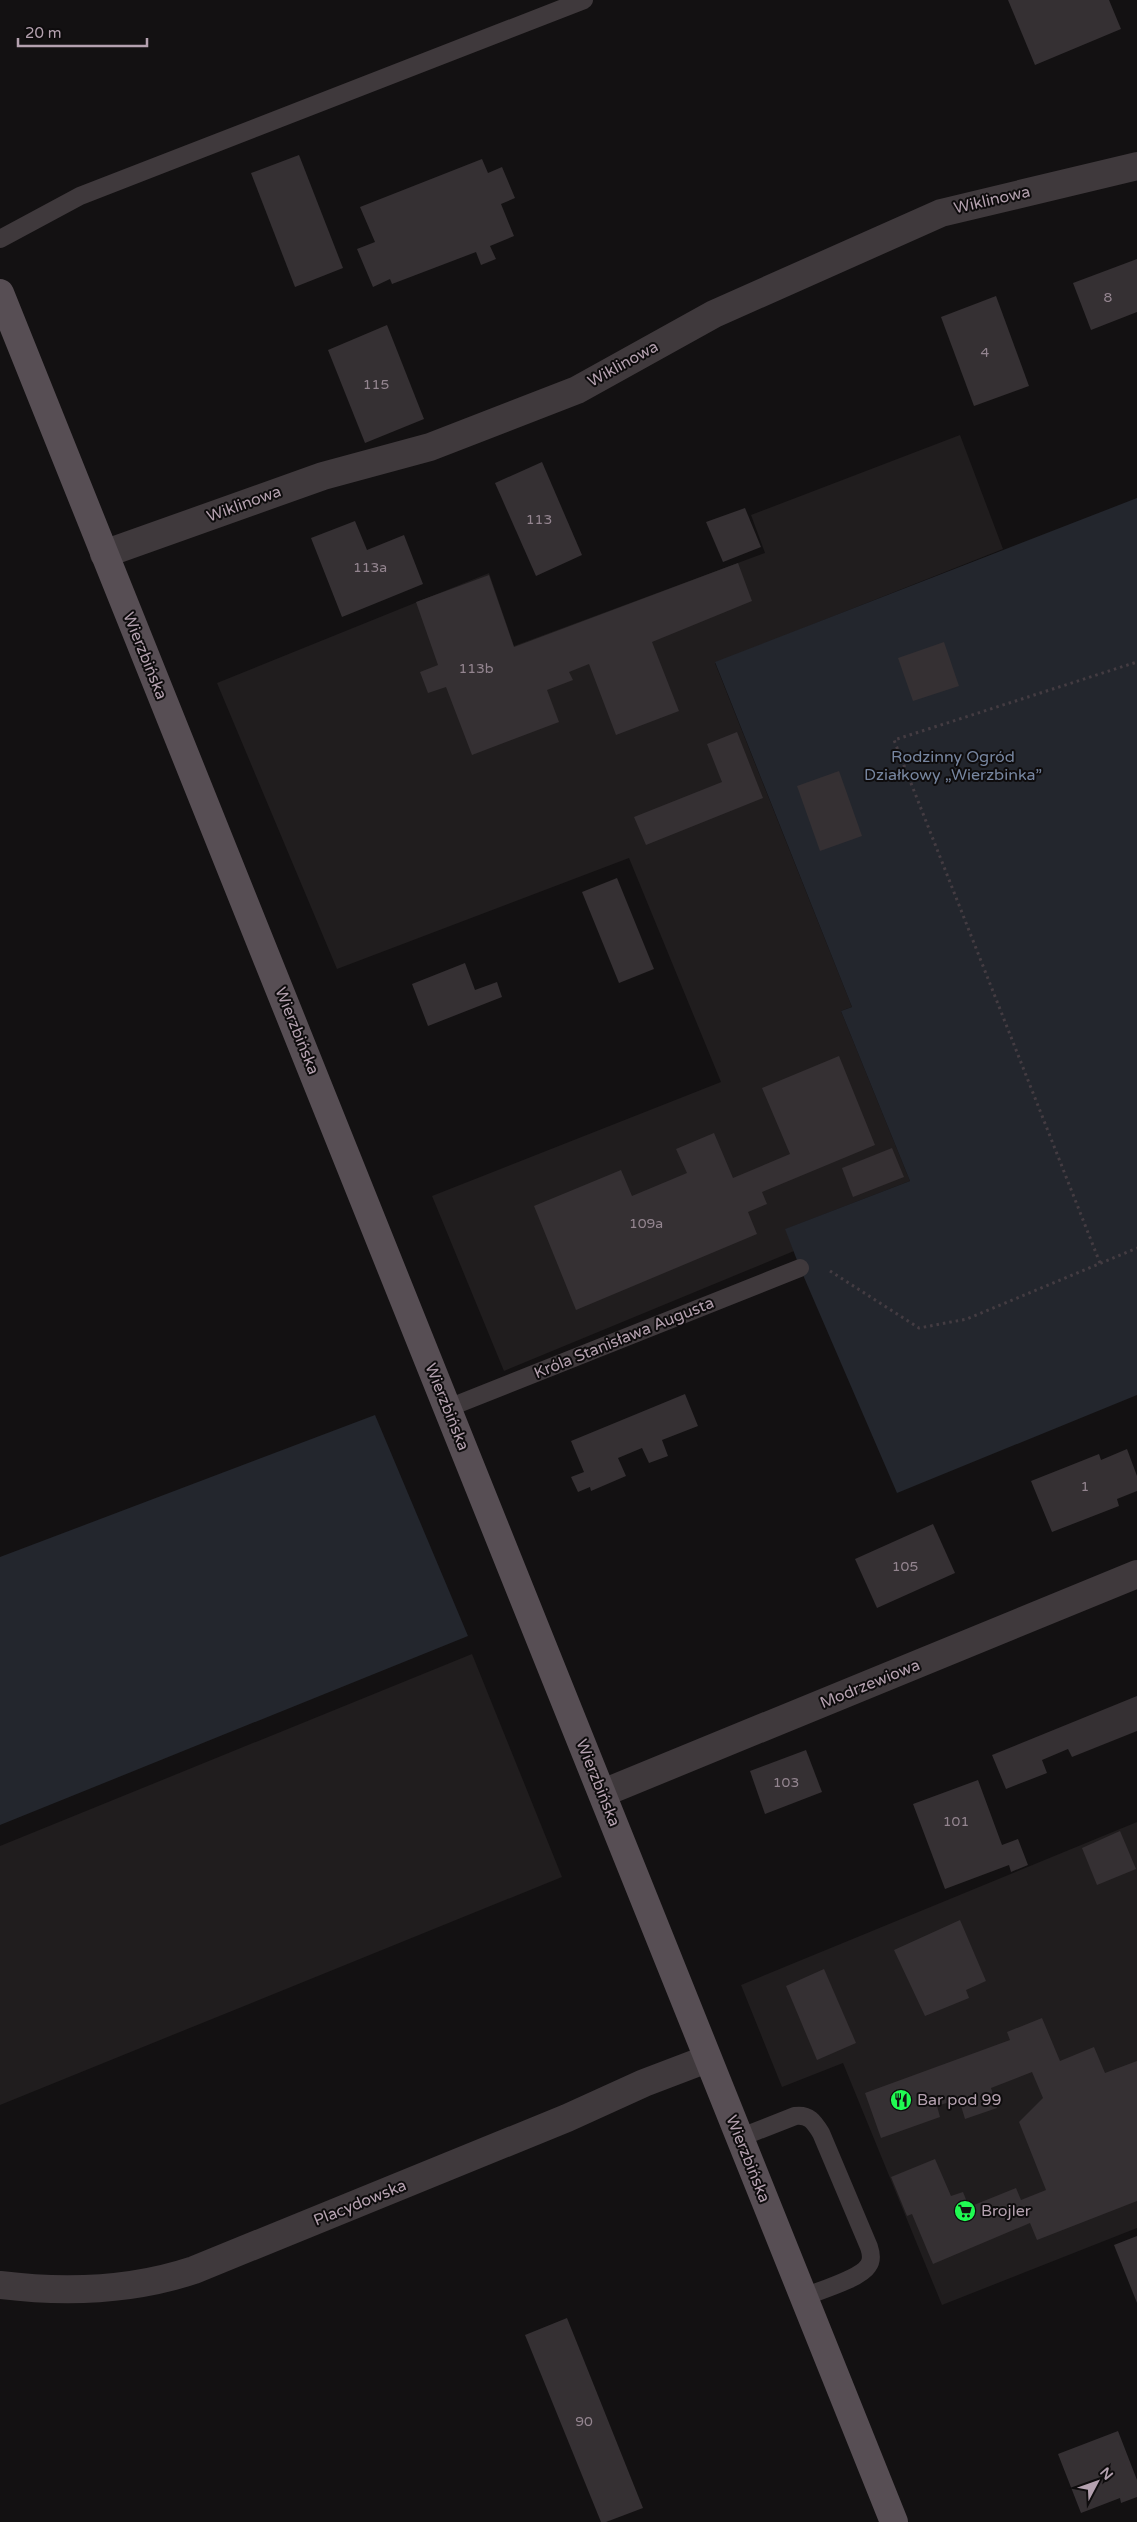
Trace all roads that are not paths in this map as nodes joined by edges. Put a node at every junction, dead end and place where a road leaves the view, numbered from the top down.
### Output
1 (584, 0) edge
2 (1137, 166) edge
3 (0, 239) edge
4 (0, 293) edge
5 (104, 554) junction
6 (800, 1268) road end
7 (448, 1408) junction
8 (1137, 1574) edge
9 (603, 1793) junction
10 (707, 2059) junction
11 (739, 2138) junction
12 (0, 2285) edge
13 (804, 2297) junction
14 (894, 2522) edge

1 - 3 lane
2 - 5 street, Wiklinowa
4 - 5 main road, Wierzbińska
5 - 7 main road, Wierzbińska
6 - 7 lane, Króla Stanisława Augusta
7 - 9 main road, Wierzbińska
8 - 9 street, Modrzewiowa
9 - 10 main road, Wierzbińska
10 - 11 main road, Wierzbińska
10 - 12 street, Placydowska
11 - 13 main road, Wierzbińska
11 - 13 lane
13 - 14 main road, Wierzbińska

